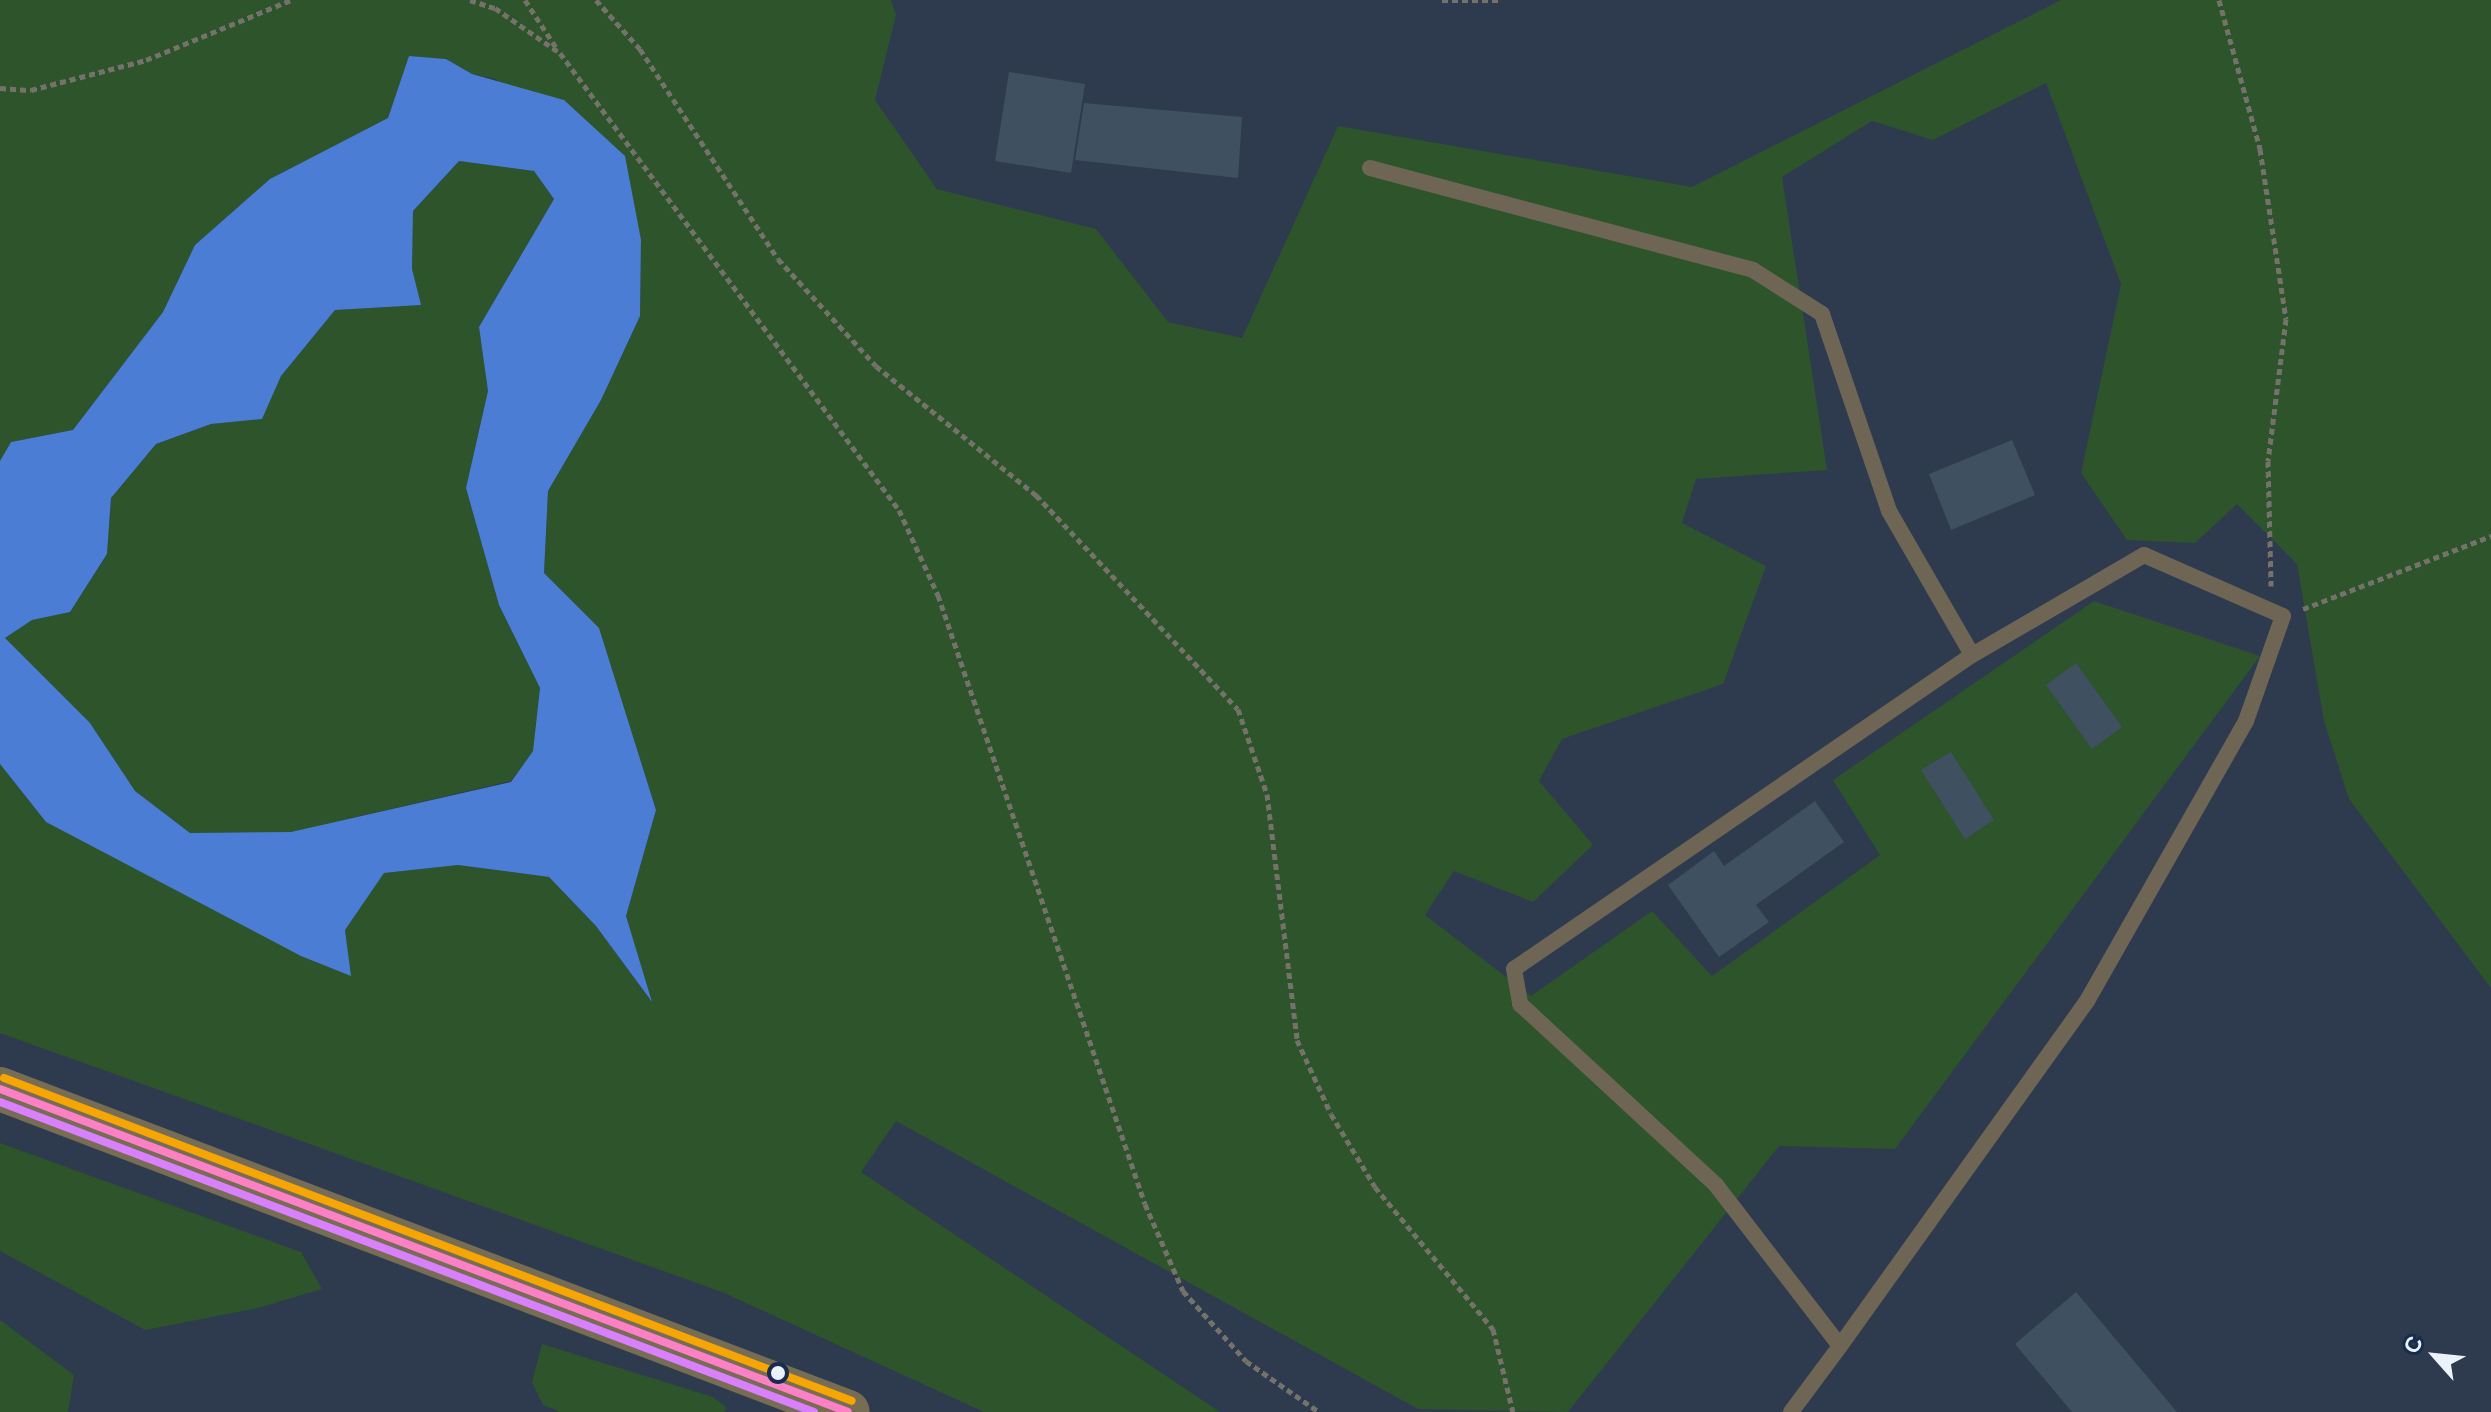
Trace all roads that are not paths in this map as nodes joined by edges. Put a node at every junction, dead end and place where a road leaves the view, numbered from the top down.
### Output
1 (1370, 168) dead end
2 (1972, 655) junction
3 (0, 1089) edge
4 (1840, 1346) junction
5 (848, 1412) edge
6 (1791, 1412) edge

1 - 2 lane
2 - 4 lane
2 - 4 lane
3 - 5 main road
4 - 6 lane

